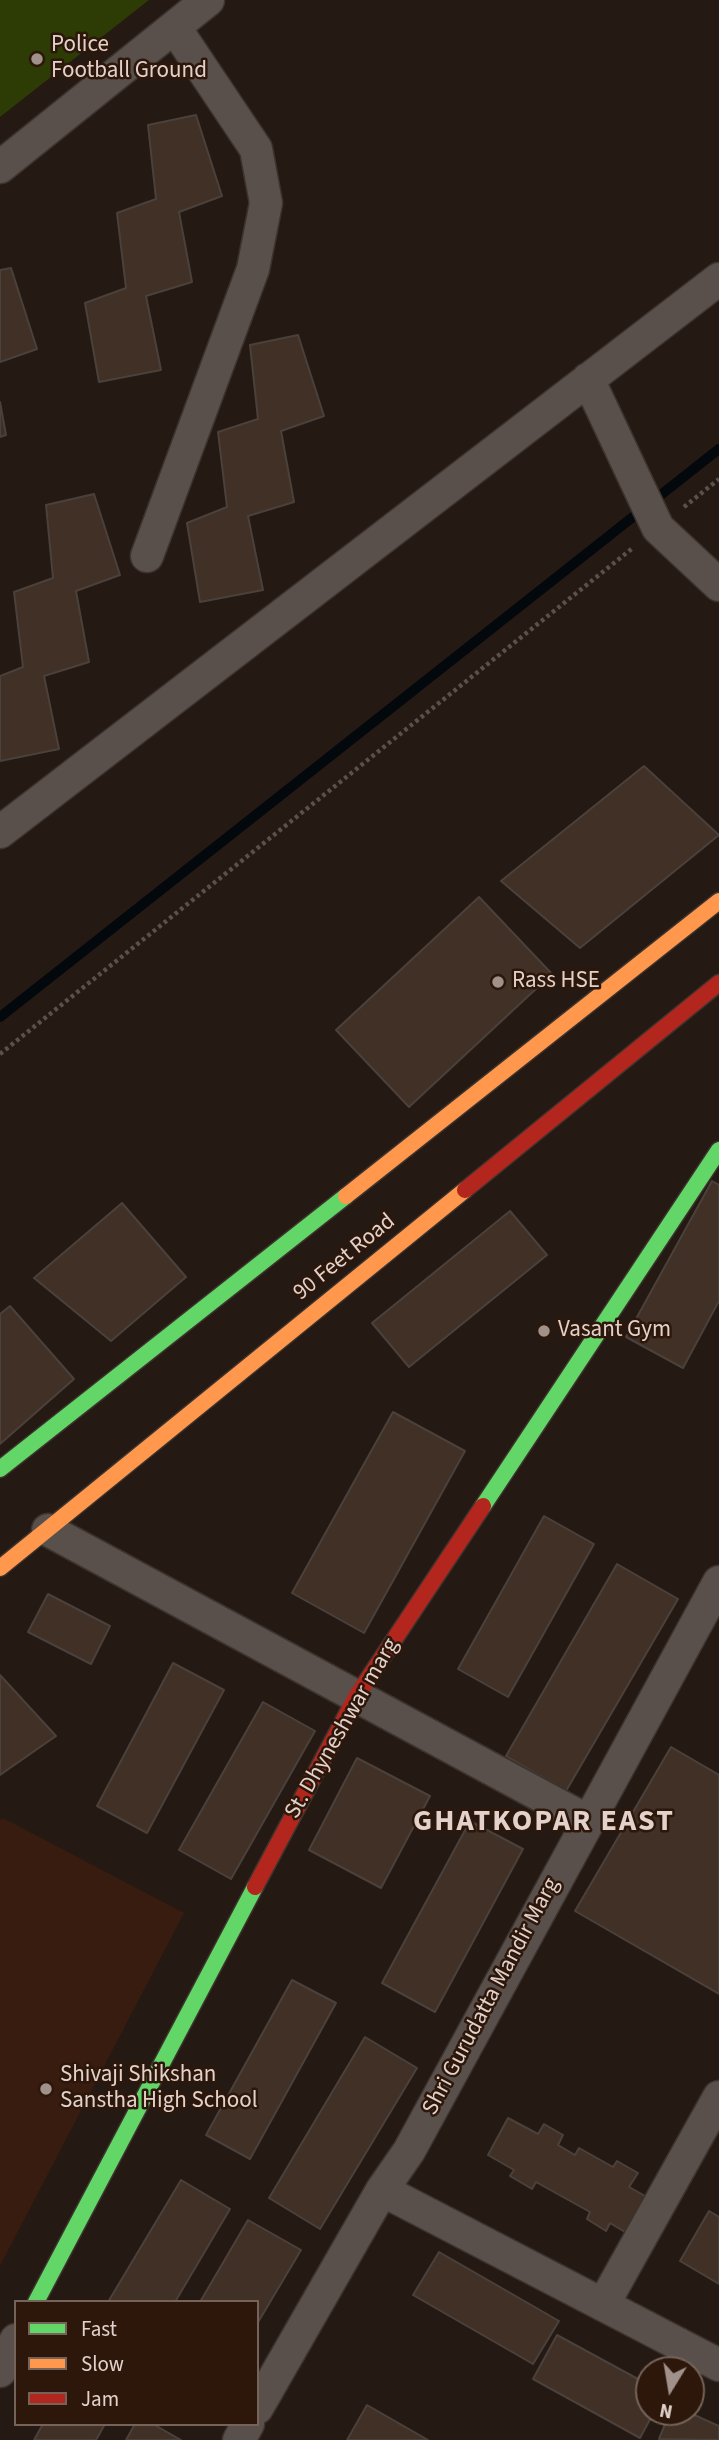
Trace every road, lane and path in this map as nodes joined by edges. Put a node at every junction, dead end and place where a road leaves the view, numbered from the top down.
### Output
1 (208, 0) edge
2 (175, 28) junction
3 (0, 166) edge
4 (719, 279) edge
5 (588, 379) junction
6 (719, 479) edge
7 (658, 527) junction
8 (147, 556) dead end
9 (719, 585) edge
10 (0, 832) edge
11 (719, 901) edge
12 (719, 983) edge
13 (0, 1054) edge
14 (719, 1150) edge
15 (0, 1469) edge
16 (48, 1530) junction
17 (0, 1568) edge
18 (719, 1582) edge
19 (356, 1697) junction
20 (588, 1821) junction
21 (719, 2097) edge
22 (383, 2190) junction
23 (37, 2300) edge
24 (603, 2305) junction
25 (14, 2344) edge
26 (719, 2365) edge
27 (0, 2371) edge
28 (259, 2405) edge

1 - 2 street
2 - 3 street
2 - 8 street
4 - 5 street
5 - 7 street
5 - 10 street
6 - 7 path
7 - 9 street
7 - 13 path
11 - 15 street
12 - 16 street, 90 Feet Road
14 - 19 street, St. Dhyneshwar marg
16 - 17 street, 90 Feet Road
16 - 19 street
18 - 20 street, Shri Gurudatta Mandir Marg
19 - 20 street
19 - 23 street, St. Dhyneshwar marg
20 - 22 street, Shri Gurudatta Mandir Marg
21 - 24 street
22 - 24 street
22 - 28 street, Shri Gurudatta Mandir Marg
24 - 26 street
25 - 27 street

